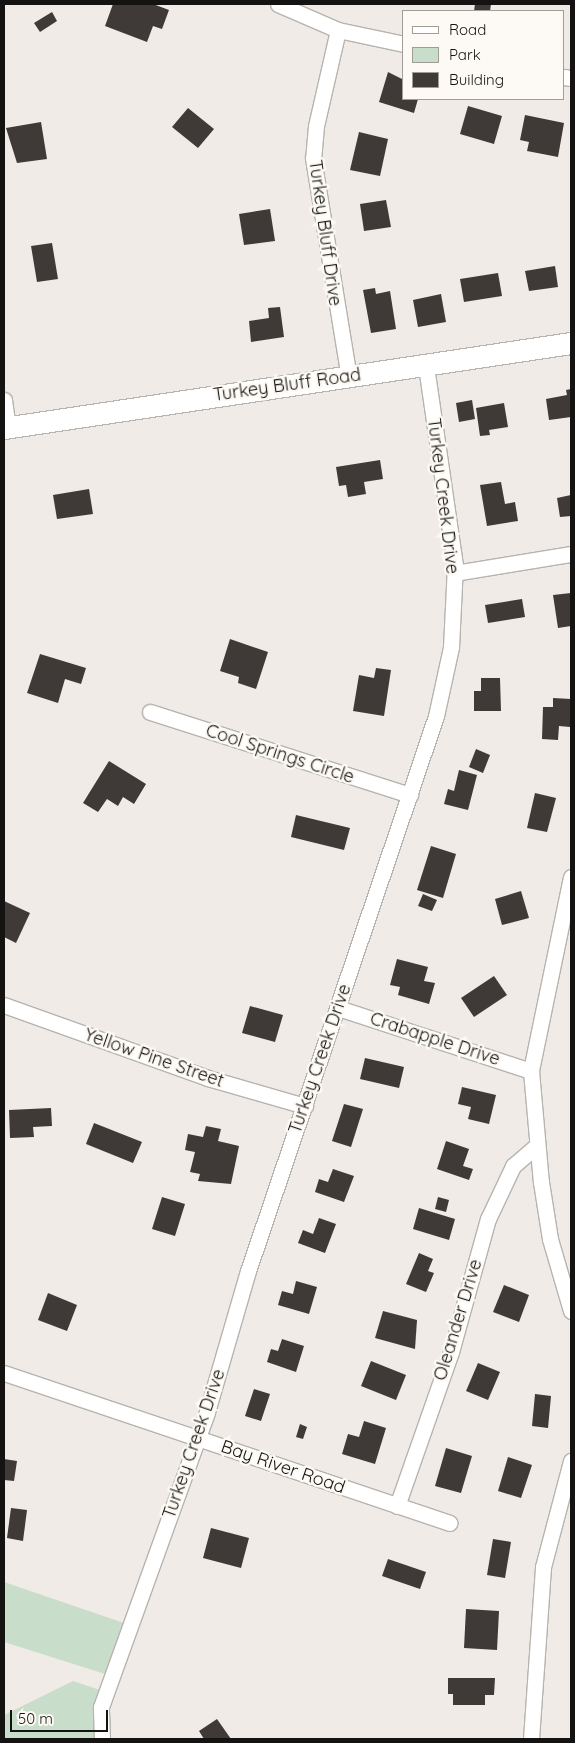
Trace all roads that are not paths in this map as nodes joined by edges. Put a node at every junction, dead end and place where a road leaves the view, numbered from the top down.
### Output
1 (278, 4) edge
2 (338, 30) junction
3 (402, 44) edge
4 (571, 342) edge
5 (426, 365) junction
6 (349, 377) junction
7 (4, 400) edge
8 (6, 428) edge
9 (571, 554) edge
10 (455, 573) junction
11 (150, 712) dead end
12 (410, 795) junction
13 (571, 877) edge
14 (4, 1005) edge
15 (338, 1008) junction
16 (531, 1071) junction
17 (304, 1106) junction
18 (536, 1146) junction
19 (571, 1311) edge
20 (4, 1373) edge
21 (198, 1437) junction
22 (571, 1461) edge
23 (397, 1506) junction
24 (449, 1523) dead end
25 (102, 1739) edge
26 (532, 1739) edge

1 - 2 street
2 - 3 street
2 - 6 street, Turkey Bluff Drive
4 - 5 street, Turkey Bluff Road
5 - 6 street, Turkey Bluff Road
5 - 10 street, Turkey Creek Drive
6 - 8 street, Turkey Bluff Road
7 - 8 street
9 - 10 street
10 - 12 street, Turkey Creek Drive
11 - 12 street, Cool Springs Circle
12 - 15 street, Turkey Creek Drive
13 - 16 street
14 - 17 street, Yellow Pine Street
15 - 16 street, Crabapple Drive
15 - 17 street, Turkey Creek Drive
16 - 18 street
17 - 21 street, Turkey Creek Drive
18 - 19 street
18 - 23 street, Oleander Drive
20 - 21 street, Bay River Road
21 - 23 street, Bay River Road
21 - 25 street, Turkey Creek Drive
22 - 26 street
23 - 24 street, Bay River Road

